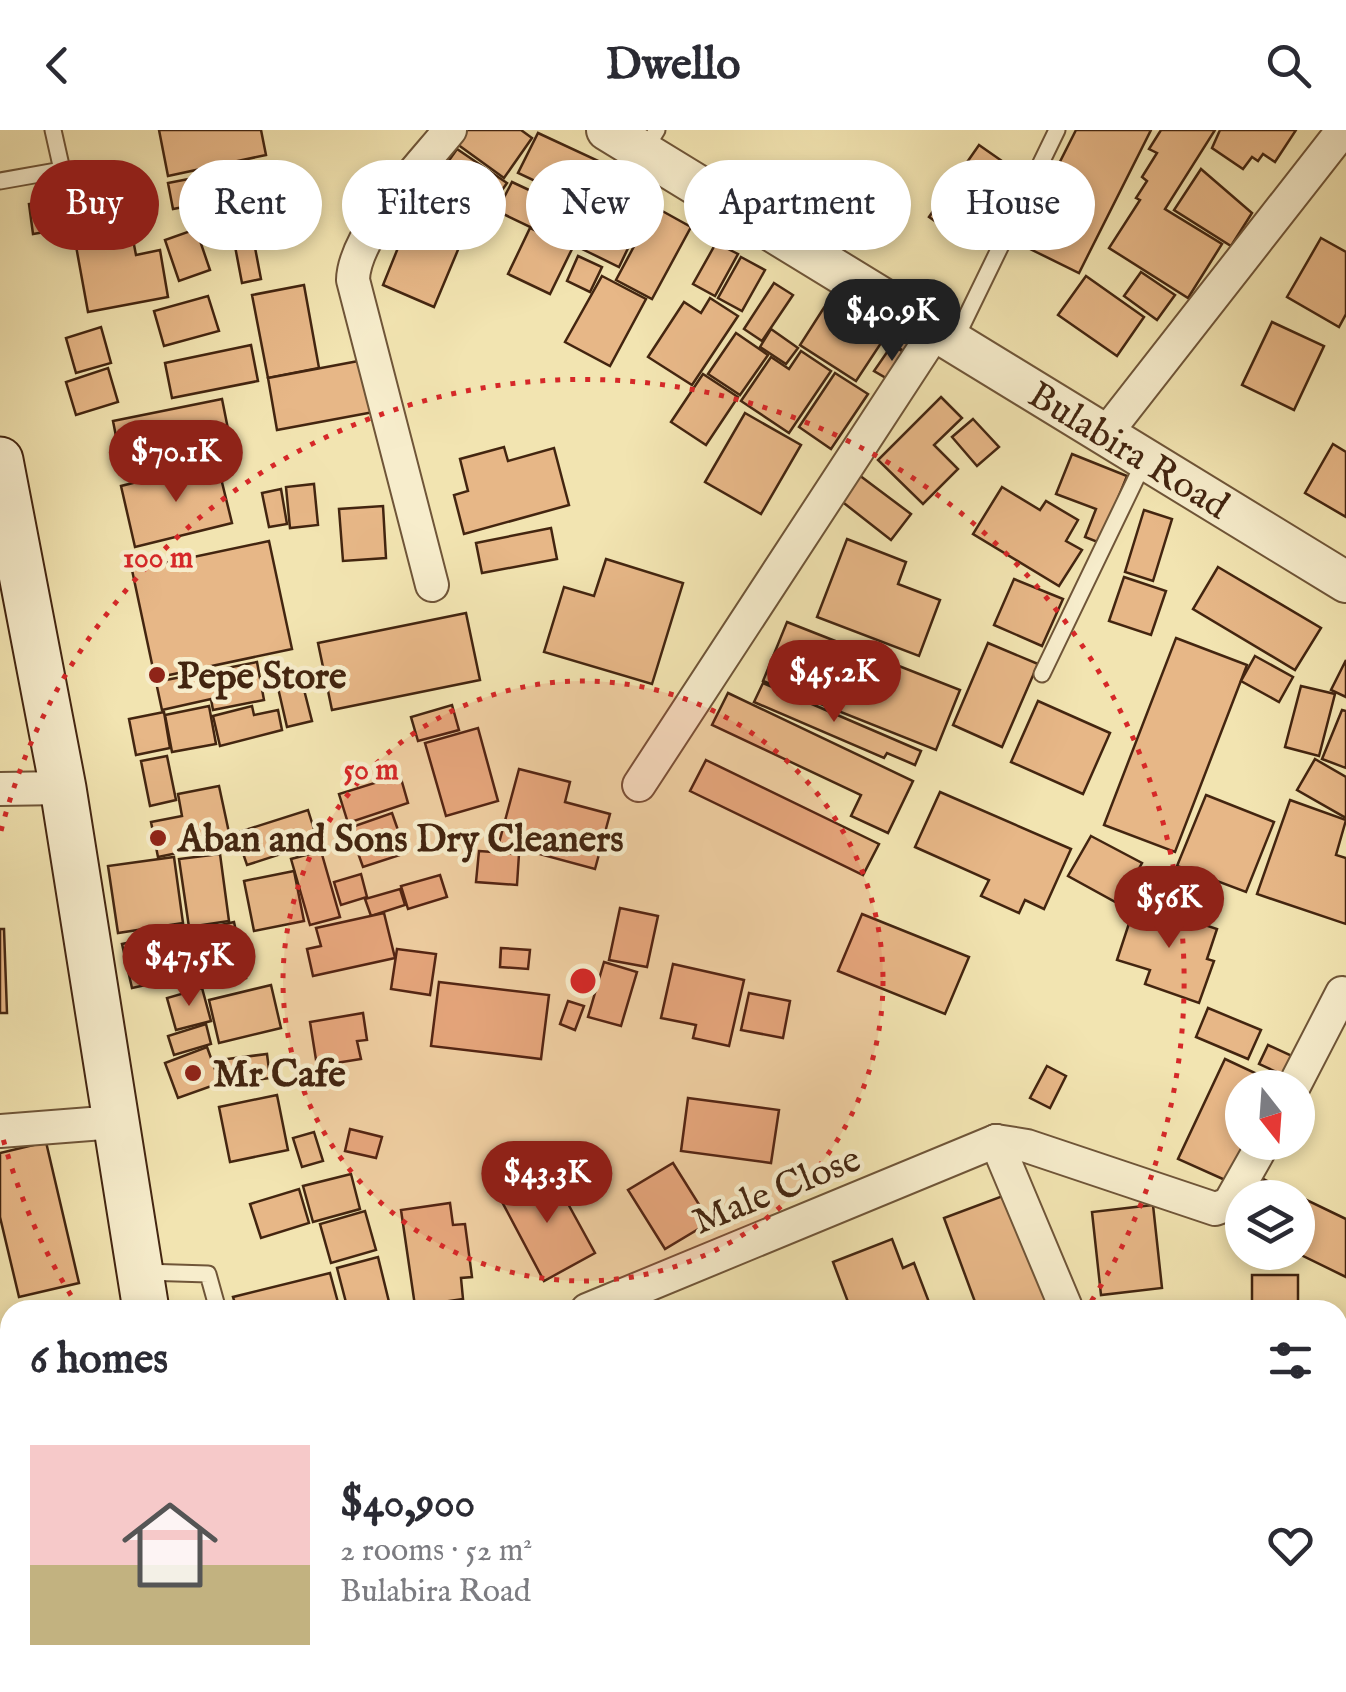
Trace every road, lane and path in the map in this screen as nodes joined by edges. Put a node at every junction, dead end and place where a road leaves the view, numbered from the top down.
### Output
1 (53, 130) edge
2 (450, 130) edge
3 (607, 130) edge
4 (1057, 130) edge
5 (1343, 130) edge
6 (651, 140) edge
7 (0, 180) edge
8 (944, 337) junction
9 (1103, 437) junction
10 (0, 460) edge
11 (1144, 462) junction
12 (1346, 582) edge
13 (432, 585) dead end
14 (1042, 674) dead end
15 (639, 785) dead end
16 (63, 788) junction
17 (0, 789) edge
18 (1342, 993) dead end
19 (1302, 1070) edge
20 (116, 1122) junction
21 (0, 1130) edge
22 (996, 1141) junction
23 (1254, 1160) edge
24 (143, 1291) edge
25 (215, 1300) edge
26 (611, 1300) edge
27 (1063, 1300) edge

1 - 7 lane
2 - 13 street
3 - 6 street, Bulabira Road
4 - 8 lane
5 - 9 street
6 - 8 street, Bulabira Road
8 - 9 street, Bulabira Road
8 - 15 street
9 - 11 street, Bulabira Road
10 - 16 main road
11 - 12 street, Bulabira Road
11 - 14 lane
16 - 17 street
16 - 20 main road
18 - 19 street
20 - 21 street
20 - 24 main road
22 - 23 street
22 - 26 street, Male Close
22 - 27 street
24 - 25 lane

